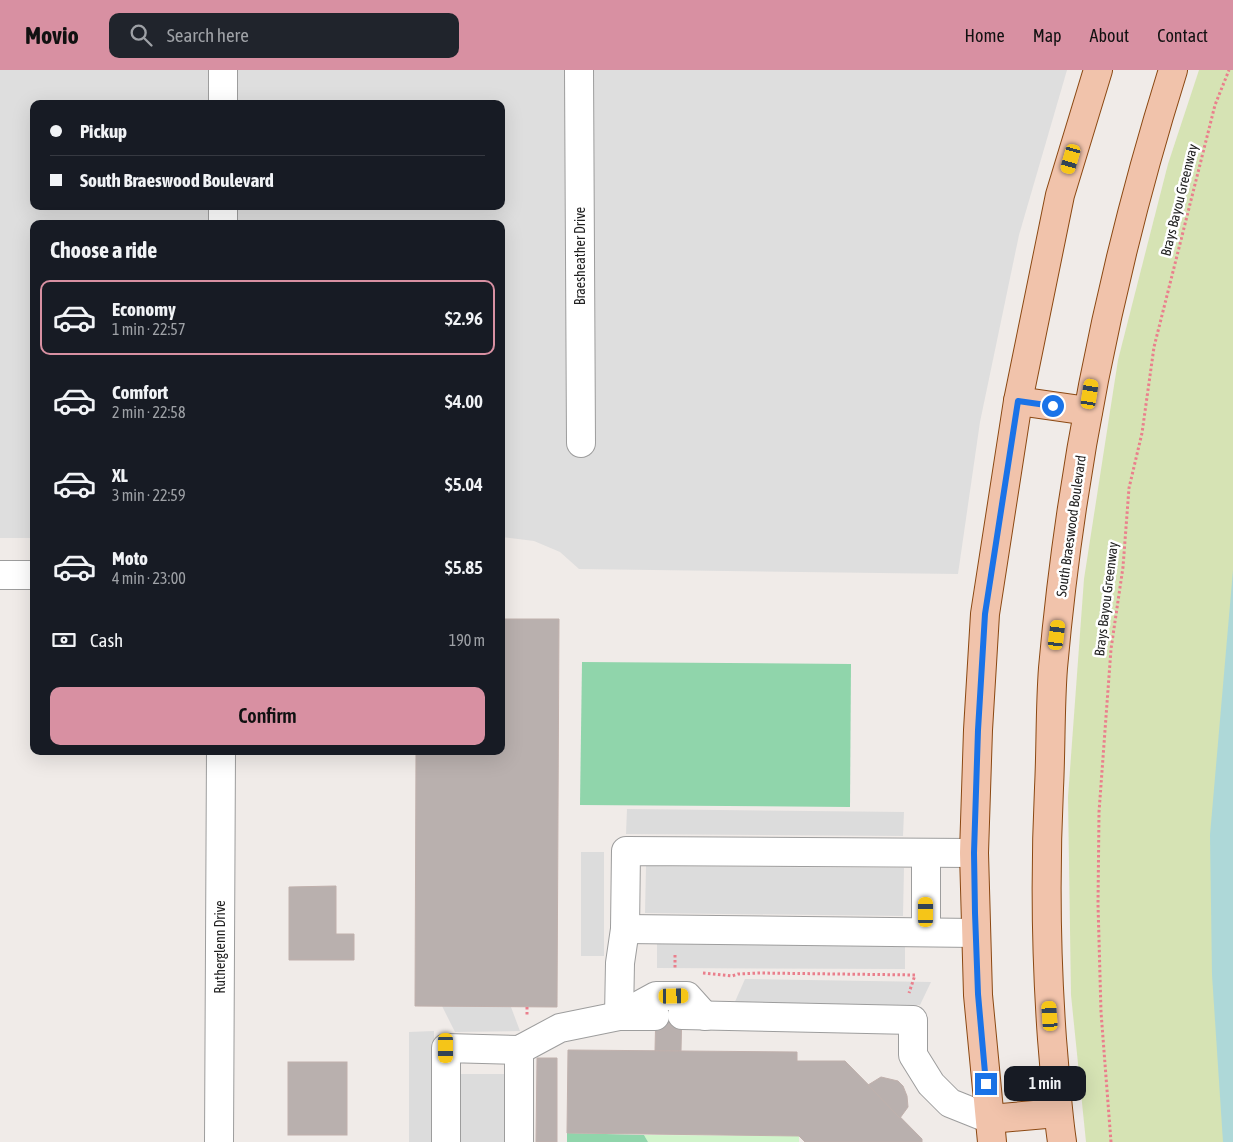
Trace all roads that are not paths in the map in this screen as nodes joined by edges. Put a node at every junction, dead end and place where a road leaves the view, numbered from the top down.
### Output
1 (223, 70) edge
2 (579, 70) edge
3 (1098, 70) edge
4 (1173, 70) edge
5 (223, 100) edge
6 (1018, 401) junction
7 (1088, 411) junction
8 (581, 442) dead end
9 (0, 575) edge
10 (30, 575) edge
11 (221, 755) edge
12 (926, 853) junction
13 (974, 853) junction
14 (625, 929) junction
15 (926, 932) junction
16 (976, 933) junction
17 (619, 1016) junction
18 (681, 1016) junction
19 (519, 1050) junction
20 (1057, 1113) junction
21 (991, 1131) edge
22 (219, 1142) edge
23 (446, 1142) edge
24 (518, 1142) edge
25 (1062, 1142) edge

1 - 5 street
2 - 8 street, Braesheather Drive
3 - 6 main road
4 - 7 main road, South Braeswood Boulevard
6 - 7 main road
6 - 13 main road
7 - 20 main road, South Braeswood Boulevard
9 - 10 street
11 - 22 street, Rutherglenn Drive
12 - 13 street
12 - 14 street
12 - 15 street
13 - 16 main road
14 - 15 street
14 - 17 street
15 - 16 street
16 - 21 main road
17 - 18 street
17 - 18 street
17 - 19 street
18 - 21 street
19 - 23 street
19 - 24 street
20 - 21 main road
20 - 25 main road, South Braeswood Boulevard

